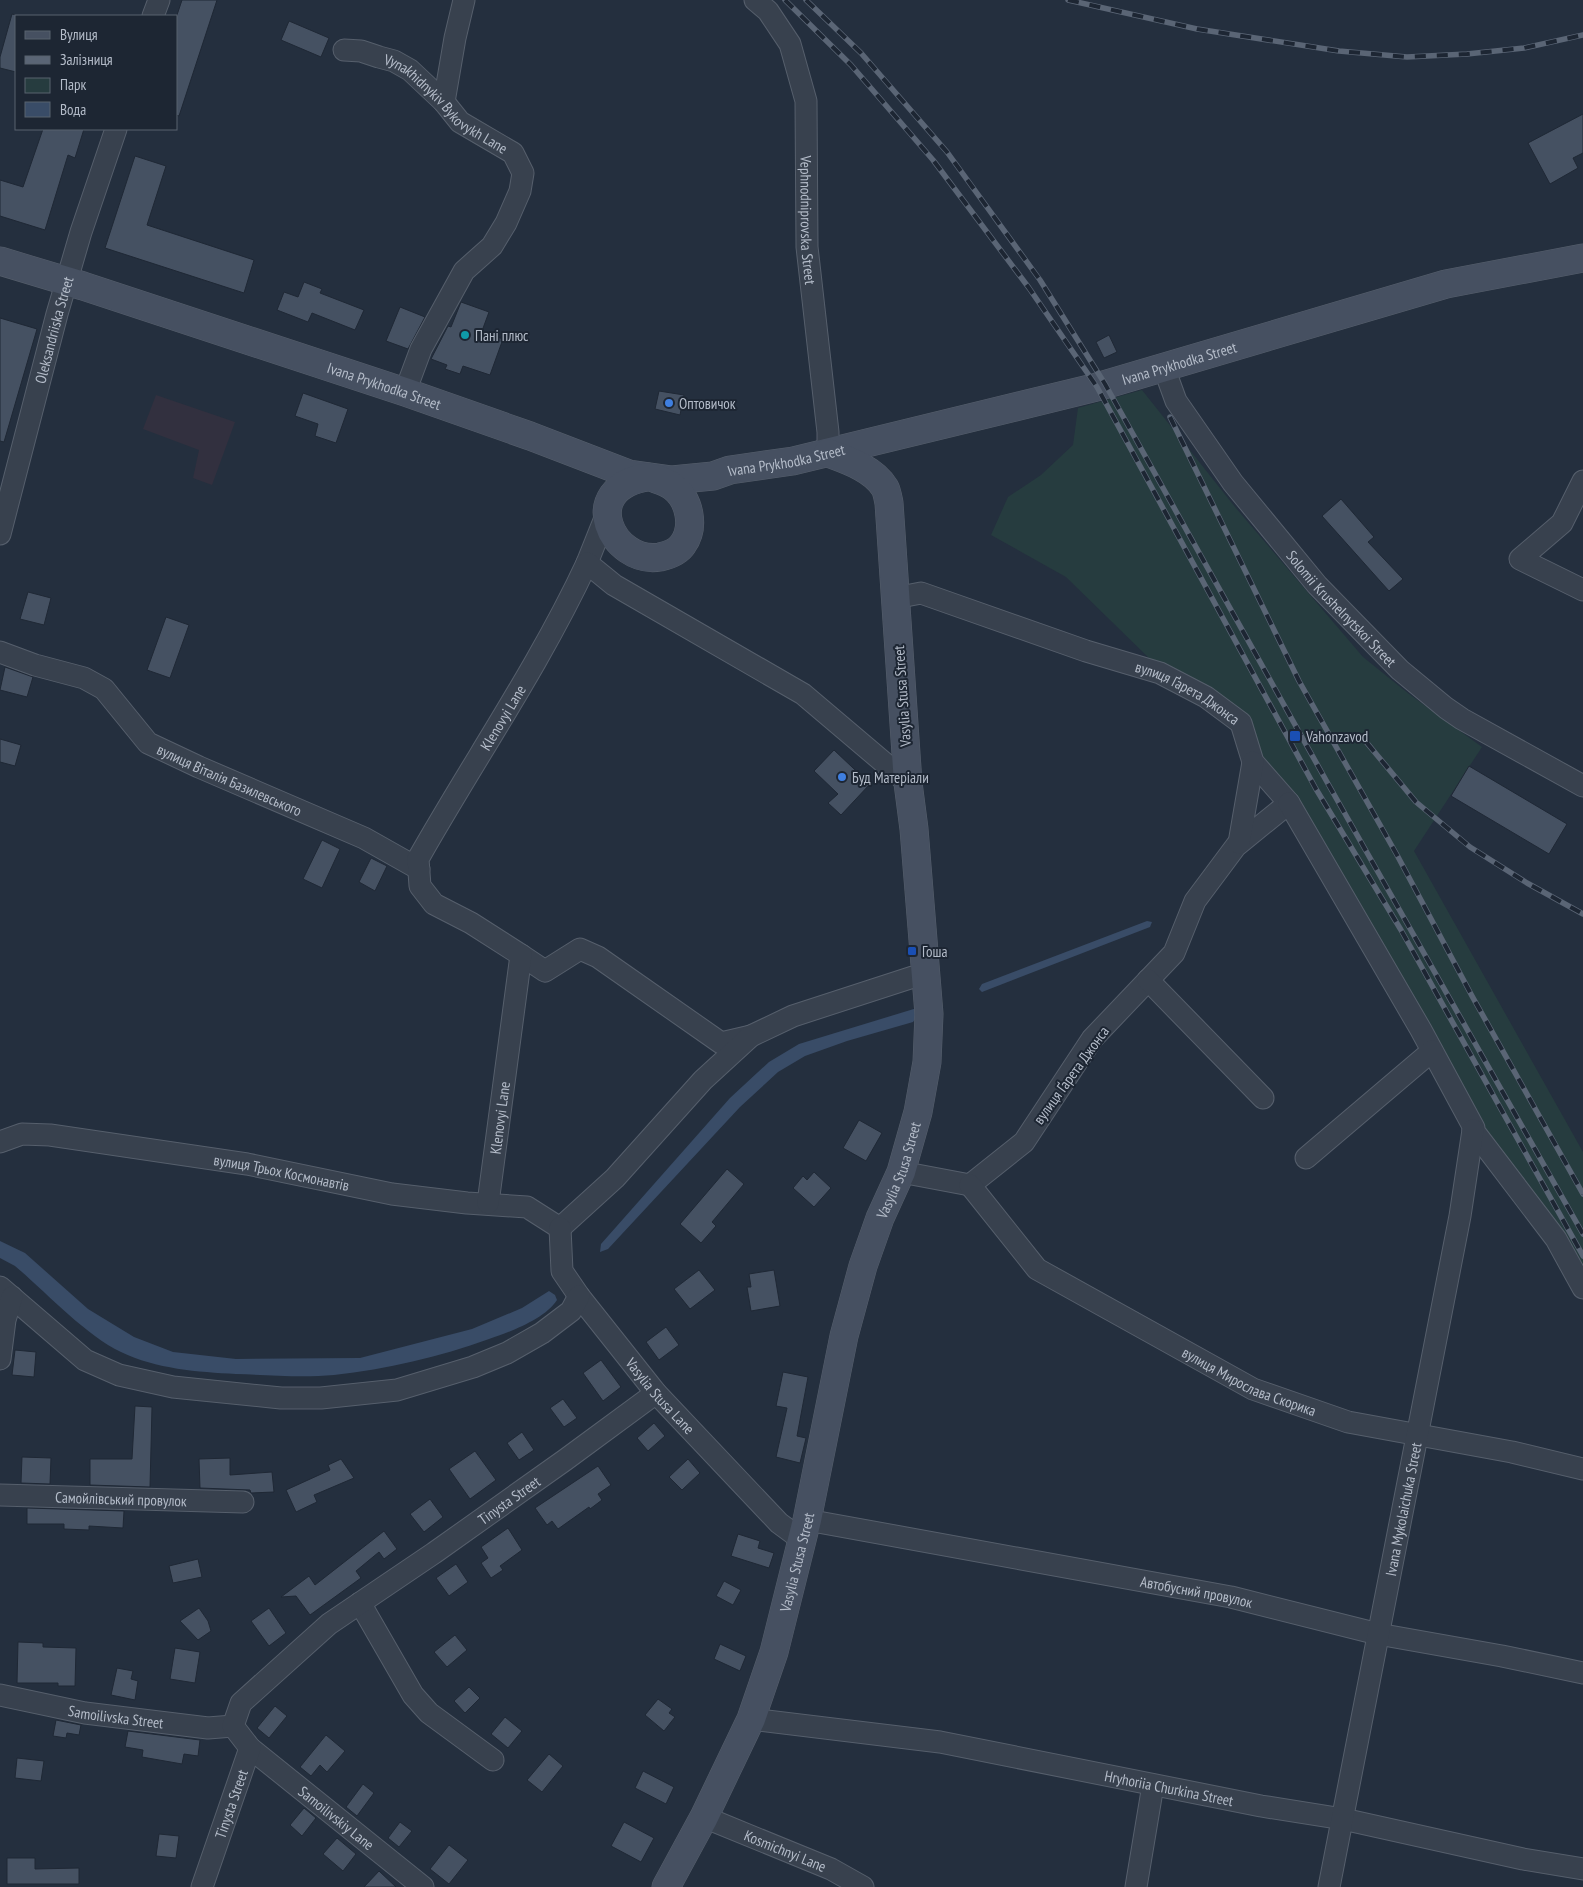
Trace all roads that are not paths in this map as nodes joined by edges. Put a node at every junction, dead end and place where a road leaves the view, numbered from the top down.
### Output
1 (159, 0) edge
2 (464, 0) edge
3 (755, 0) edge
4 (153, 15) edge
5 (344, 50) dead end
6 (444, 102) junction
7 (116, 130) edge
8 (1583, 258) edge
9 (0, 261) edge
10 (66, 281) junction
11 (1164, 368) junction
12 (405, 392) junction
13 (828, 453) junction
14 (574, 454) junction
15 (713, 476) junction
16 (652, 478) junction
17 (1583, 481) edge
18 (607, 507) junction
19 (688, 512) junction
20 (0, 534) edge
21 (587, 563) junction
22 (1583, 590) edge
23 (895, 598) junction
24 (0, 652) edge
25 (1253, 762) junction
26 (908, 783) junction
27 (1583, 786) edge
28 (1289, 803) junction
29 (1240, 843) junction
30 (419, 869) junction
31 (521, 955) junction
32 (926, 979) junction
33 (1148, 980) junction
34 (751, 1036) junction
35 (1432, 1051) junction
36 (1263, 1098) dead end
37 (1473, 1130) junction
38 (0, 1142) edge
39 (1306, 1158) dead end
40 (901, 1172) junction
41 (970, 1185) junction
42 (488, 1203) junction
43 (560, 1228) junction
44 (1583, 1288) edge
45 (6, 1292) edge
46 (579, 1296) junction
47 (0, 1359) edge
48 (656, 1393) junction
49 (1416, 1434) junction
50 (1583, 1469) edge
51 (0, 1495) edge
52 (243, 1502) dead end
53 (805, 1530) junction
54 (360, 1603) junction
55 (1378, 1634) junction
56 (1583, 1673) edge
57 (0, 1695) edge
58 (752, 1719) junction
59 (233, 1726) junction
60 (250, 1748) junction
61 (493, 1760) dead end
62 (1153, 1785) junction
63 (704, 1817) junction
64 (1343, 1819) junction
65 (1583, 1870) edge
66 (202, 1887) edge
67 (423, 1887) edge
68 (666, 1887) edge
69 (863, 1887) edge
70 (1136, 1887) edge
71 (1329, 1887) edge

1 - 4 street
2 - 6 street
3 - 13 street, Vephnodniprovska Street
5 - 6 street, Vynakhidnykiv Bykovykh Lane
6 - 12 street, Vynakhidnykiv Bykovykh Lane
7 - 10 street, Oleksandriiska Street
8 - 11 main road, Ivana Prykhodka Street
9 - 10 main road, Ivana Prykhodka Street
10 - 12 main road, Ivana Prykhodka Street
10 - 20 street, Oleksandriiska Street
11 - 13 main road, Ivana Prykhodka Street
11 - 27 street, Solomii Krushelnytskoi Street
12 - 14 main road, Ivana Prykhodka Street
13 - 15 main road, Ivana Prykhodka Street
13 - 23 main road, Vasylia Stusa Street
14 - 16 main road, Ivana Prykhodka Street
14 - 18 main road
15 - 16 main road, Ivana Prykhodka Street
15 - 19 main road
16 - 18 main road
16 - 19 main road
17 - 22 street
18 - 19 main road
18 - 21 street, Klenovyi Lane
21 - 26 street
21 - 30 street, Klenovyi Lane
23 - 25 street, вулиця Ґарета Джонса
23 - 26 main road, Vasylia Stusa Street
24 - 30 street, вулиця Віталія Базилевського
25 - 28 street, вулиця Ґарета Джонса
25 - 29 street
26 - 32 main road, Vasylia Stusa Street
28 - 29 street, вулиця Ґарета Джонса
28 - 35 street
29 - 33 street, вулиця Ґарета Джонса
30 - 31 street
31 - 34 street
31 - 42 street, Klenovyi Lane
32 - 34 street
32 - 40 main road, Vasylia Stusa Street
33 - 36 street
33 - 41 street, вулиця Ґарета Джонса
34 - 43 street
35 - 37 street
35 - 39 street
37 - 44 street
37 - 49 street, Ivana Mykolaichuka Street
38 - 42 street, вулиця Трьох Космонавтів
40 - 41 street
40 - 53 main road, Vasylia Stusa Street
41 - 49 street, вулиця Мирослава Скорика
42 - 43 street, вулиця Трьох Космонавтів
43 - 46 street, Vasylia Stusa Lane
45 - 46 street
45 - 47 street
46 - 48 street, Vasylia Stusa Lane
48 - 53 street, Vasylia Stusa Lane
48 - 54 street, Tinysta Street
49 - 50 street, вулиця Мирослава Скорика
49 - 55 street, Ivana Mykolaichuka Street
51 - 52 street, Самойлівський провулок
53 - 55 street, Автобусний провулок
53 - 58 main road, Vasylia Stusa Street
54 - 59 street, Tinysta Street
54 - 61 street
55 - 56 street, Автобусний провулок
55 - 64 street, Ivana Mykolaichuka Street
57 - 59 street, Samoilivska Street
58 - 62 street, Hryhoriia Churkina Street
58 - 63 main road, Vasylia Stusa Street
59 - 60 street
60 - 66 street, Tinysta Street
60 - 67 street, Samoilivskiy Lane
62 - 64 street, Hryhoriia Churkina Street
62 - 70 street
63 - 68 main road, Vasylia Stusa Street
63 - 69 street, Kosmichnyi Lane
64 - 65 street, Hryhoriia Churkina Street
64 - 71 street, Ivana Mykolaichuka Street

